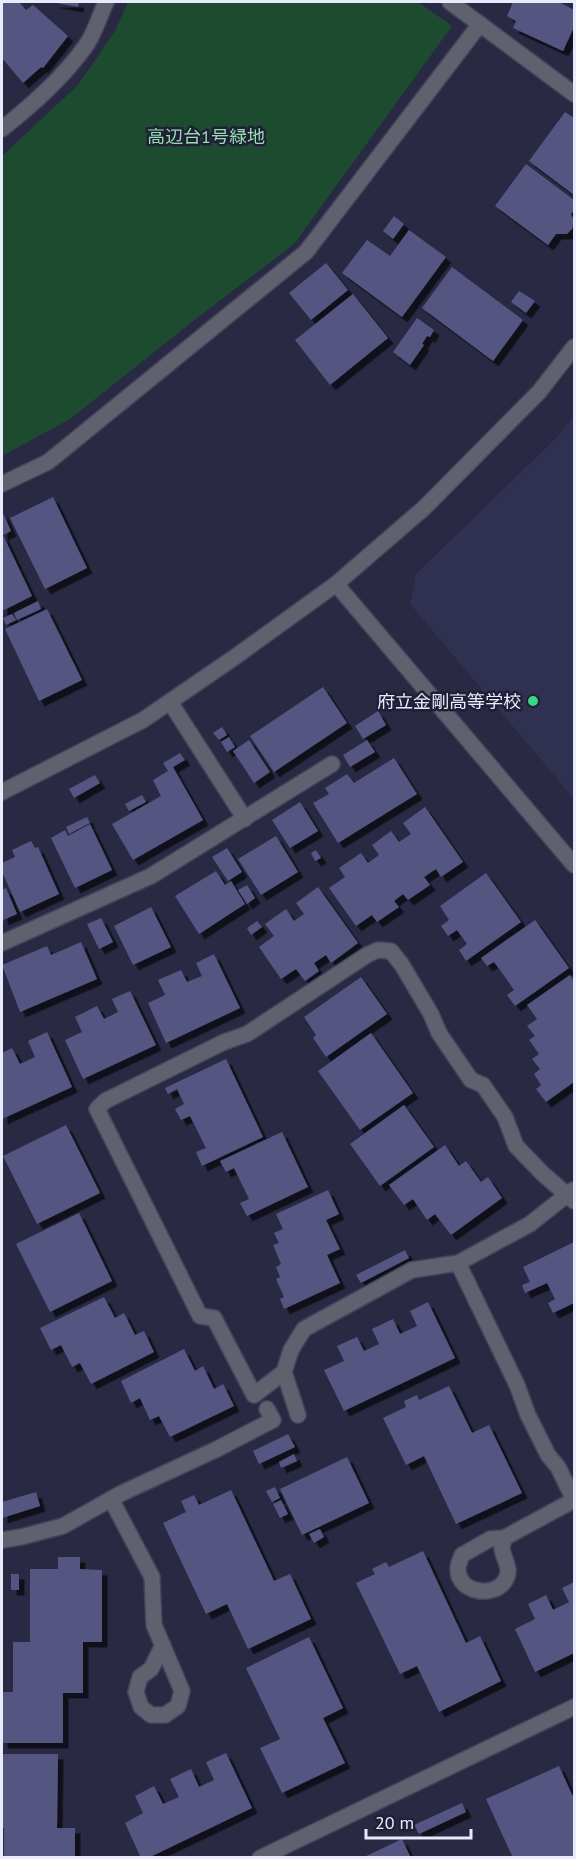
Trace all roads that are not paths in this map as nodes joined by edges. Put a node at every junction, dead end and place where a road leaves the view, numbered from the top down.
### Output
1 (106, 2) edge
2 (450, 2) edge
3 (480, 24) junction
4 (573, 89) edge
5 (2, 129) edge
6 (574, 347) edge
7 (2, 484) edge
8 (336, 584) junction
9 (170, 702) junction
10 (332, 764) dead end
11 (2, 792) edge
12 (245, 819) junction
13 (574, 866) edge
14 (2, 943) edge
15 (572, 1195) edge
16 (458, 1263) junction
17 (284, 1372) junction
18 (267, 1409) dead end
19 (298, 1415) dead end
20 (111, 1499) junction
21 (504, 1538) dead end
22 (2, 1540) edge
23 (163, 1645) dead end
24 (574, 1707) edge
25 (260, 1857) edge

1 - 5 street
2 - 3 street
3 - 4 street
3 - 7 street
6 - 8 street
8 - 9 street
8 - 13 street
9 - 11 street
9 - 12 street
10 - 12 street
12 - 14 street
15 - 16 street
15 - 17 street
16 - 17 street
16 - 21 street
17 - 19 street
18 - 20 street
20 - 22 street
20 - 23 street
24 - 25 street

